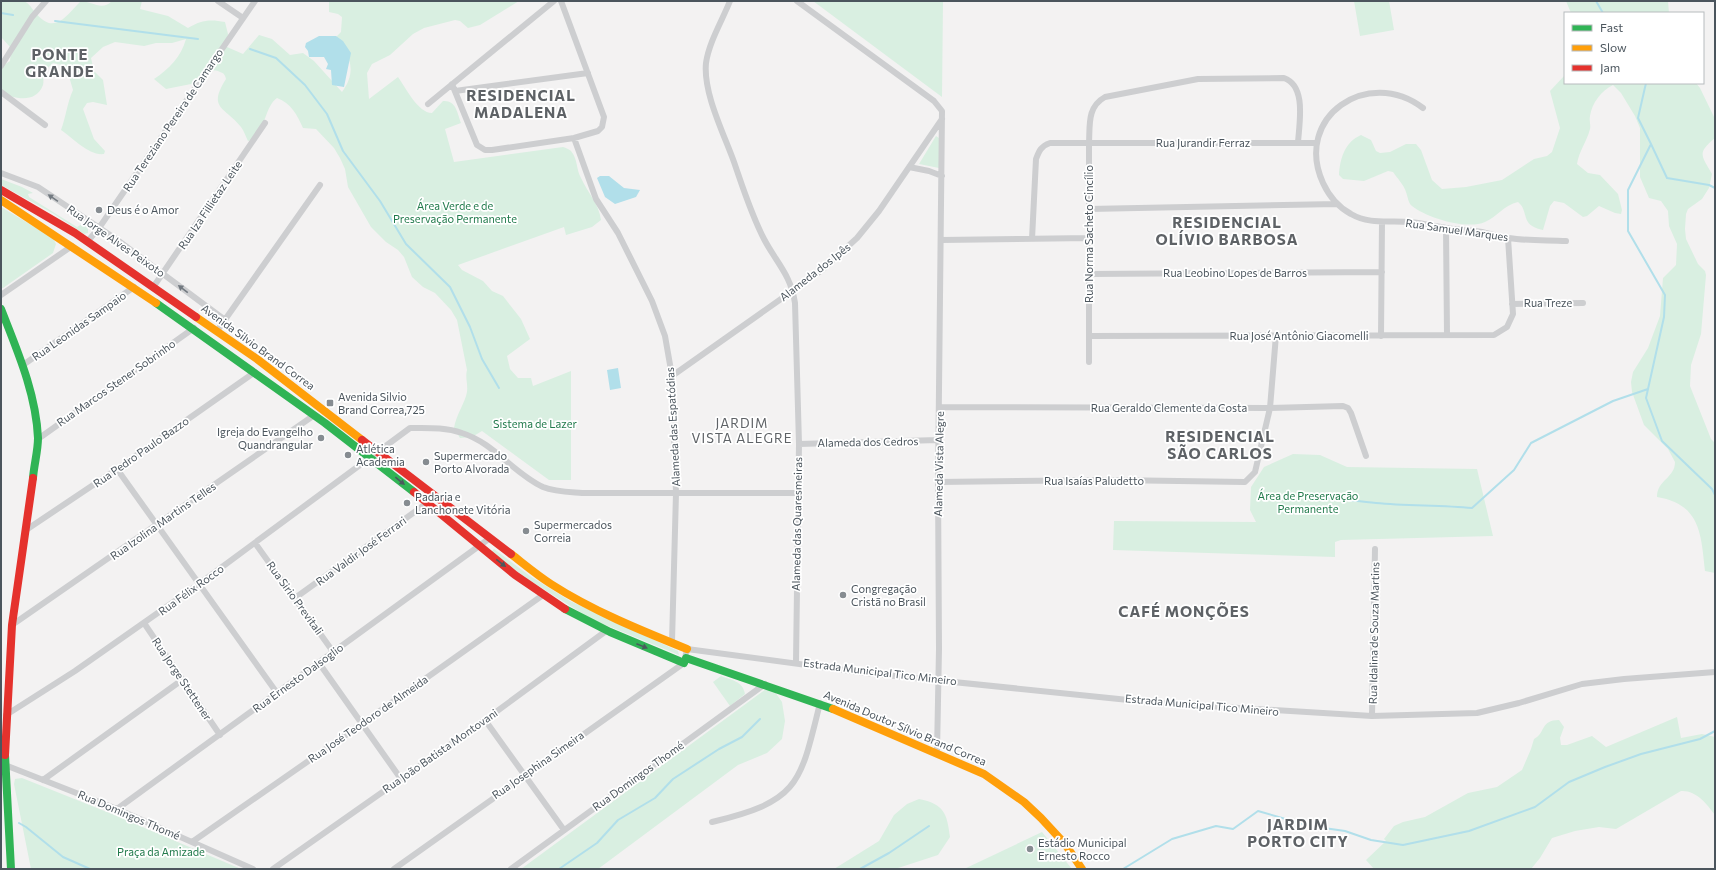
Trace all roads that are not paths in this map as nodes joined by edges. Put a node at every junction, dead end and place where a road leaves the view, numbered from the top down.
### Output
1 (46, 1) edge
2 (218, 1) edge
3 (255, 1) edge
4 (554, 1) edge
5 (561, 1) edge
6 (730, 1) edge
7 (797, 1) edge
8 (243, 18) junction
9 (1, 66) edge
10 (588, 73) junction
11 (452, 84) junction
12 (454, 91) junction
13 (1, 92) edge
14 (428, 104) dead end
15 (1423, 108) dead end
16 (942, 119) junction
17 (266, 123) dead end
18 (45, 125) dead end
19 (574, 138) junction
20 (1089, 143) junction
21 (1298, 144) junction
22 (1316, 144) junction
23 (909, 167) junction
24 (1, 173) edge
25 (942, 176) junction
26 (320, 185) dead end
27 (1, 190) edge
28 (1, 200) edge
29 (1337, 204) junction
30 (1089, 209) junction
31 (1382, 222) junction
32 (99, 228) junction
33 (1446, 228) junction
34 (1089, 238) junction
35 (1508, 238) junction
36 (1032, 239) junction
37 (941, 240) junction
38 (1566, 241) dead end
39 (87, 242) junction
40 (72, 246) junction
41 (1382, 272) junction
42 (163, 273) junction
43 (1089, 274) junction
44 (154, 286) junction
45 (134, 287) junction
46 (793, 291) junction
47 (1, 295) edge
48 (1583, 303) dead end
49 (1512, 304) junction
50 (1, 309) edge
51 (225, 320) junction
52 (194, 328) junction
53 (217, 331) junction
54 (1446, 334) junction
55 (1276, 335) junction
56 (1089, 336) junction
57 (1381, 336) junction
58 (1089, 362) dead end
59 (23, 365) junction
60 (255, 372) junction
61 (672, 376) junction
62 (939, 407) junction
63 (1270, 408) junction
64 (313, 416) junction
65 (38, 439) junction
66 (938, 440) junction
67 (799, 444) junction
68 (378, 450) junction
69 (1366, 456) dead end
70 (370, 457) junction
71 (117, 469) junction
72 (938, 482) junction
73 (797, 493) junction
74 (676, 494) junction
75 (427, 503) junction
76 (157, 525) junction
77 (26, 530) junction
78 (490, 538) junction
79 (255, 543) junction
80 (480, 547) junction
81 (1376, 549) dead end
82 (199, 584) junction
83 (543, 595) junction
84 (295, 598) junction
85 (144, 623) junction
86 (12, 625) junction
87 (606, 632) junction
88 (672, 642) junction
89 (334, 653) junction
90 (686, 657) junction
91 (796, 662) junction
92 (319, 663) junction
93 (1715, 672) edge
94 (182, 680) junction
95 (939, 680) junction
96 (765, 684) junction
97 (277, 693) junction
98 (820, 703) junction
99 (6, 716) junction
100 (1372, 716) junction
101 (485, 720) junction
102 (363, 723) junction
103 (220, 735) junction
104 (937, 752) junction
105 (5, 765) junction
106 (524, 775) junction
107 (401, 779) junction
108 (43, 780) junction
109 (117, 809) junction
110 (712, 822) dead end
111 (564, 830) junction
112 (192, 842) junction
113 (11, 869) edge
114 (253, 869) edge
115 (273, 869) edge
116 (394, 869) edge
117 (511, 869) edge
118 (1082, 869) edge

1 - 9 street
2 - 8 street
3 - 8 street, Rua Tereziano Pereira de Camargo
4 - 11 street
5 - 10 street
6 - 46 street, Alameda das Quaresmeiras
7 - 16 street
8 - 32 street, Rua Tereziano Pereira de Camargo
10 - 12 street
10 - 19 street
11 - 12 street
11 - 14 street
12 - 19 street
13 - 18 street
15 - 22 street, Rua Samuel Marques
16 - 23 street, Alameda dos Ipês
16 - 25 street, Alameda Vista Alegre
17 - 42 street, Rua Iza Fillietaz Leite
19 - 61 street, Alameda das Espatódias
20 - 21 street, Rua Jurandir Ferraz
20 - 21 street, Rua Norma Sacheto Cincílio
20 - 30 street, Rua Norma Sacheto Cincílio
20 - 36 street, Rua Jurandir Ferraz
21 - 22 street, Rua Jurandir Ferraz
22 - 29 street, Rua Samuel Marques
23 - 25 street
23 - 46 street, Alameda dos Ipês
32 -> 24 street, Rua Jorge Alves Peixoto
25 - 37 street, Alameda Vista Alegre
26 - 51 street
27 - 39 main road, Avenida Silvio Brand Correa
28 - 40 main road, Avenida Silvio Brand Correa
29 - 30 street
29 - 31 street, Rua Samuel Marques
30 - 34 street, Rua Norma Sacheto Cincílio
31 - 33 street, Rua Samuel Marques
31 - 41 street
32 - 39 street, Rua Tereziano Pereira de Camargo
32 - 42 street, Rua Jorge Alves Peixoto
33 - 35 street, Rua Samuel Marques
33 - 54 street
34 - 36 street
34 - 43 street, Rua Norma Sacheto Cincílio
35 - 38 street, Rua Samuel Marques
35 - 49 street
36 - 37 street
37 - 62 street, Alameda Vista Alegre
39 - 44 main road, Avenida Silvio Brand Correa
40 - 45 main road, Avenida Silvio Brand Correa
40 - 47 street
41 - 43 street, Rua Leobino Lopes de Barros
41 - 57 street
42 - 44 street, Rua Iza Fillietaz Leite
51 -> 42 street, Rua Jorge Alves Peixoto
43 - 56 street, Rua Norma Sacheto Cincílio
44 - 53 main road, Avenida Silvio Brand Correa
45 - 52 main road, Avenida Silvio Brand Correa
45 - 59 street, Rua Leonidas Sampaio
46 - 61 street, Alameda dos Ipês
46 - 67 street, Alameda das Quaresmeiras
48 - 49 street, Rua Treze
49 - 54 street, Rua José Antônio Giacomelli
50 - 59 main road
51 - 53 street
52 - 60 main road, Avenida Silvio Brand Correa
52 - 65 street, Rua Marcos Stener Sobrinho
53 - 68 main road, Avenida Silvio Brand Correa
54 - 57 street, Rua José Antônio Giacomelli
55 - 56 street, Rua José Antônio Giacomelli
55 - 57 street, Rua José Antônio Giacomelli
55 - 63 street
56 - 58 street, Rua Norma Sacheto Cincílio
59 - 65 main road
60 - 64 main road, Avenida Silvio Brand Correa
60 - 71 street, Rua Pedro Paulo Bazzo
61 - 74 street, Alameda das Espatódias
62 - 63 street, Rua Geraldo Clemente da Costa
62 - 66 street, Alameda Vista Alegre
63 - 69 street, Rua Geraldo Clemente da Costa
63 - 72 street, Rua Isaías Paludetto
64 - 70 main road, Avenida Silvio Brand Correa
64 - 76 street, Rua Izolina Martins Telles
65 - 77 main road
66 - 67 street, Alameda dos Cedros
66 - 72 street, Alameda Vista Alegre
67 - 73 street, Alameda das Quaresmeiras
68 - 70 street, Rua Félix Rocco
68 - 74 street, Rua Félix Rocco
68 - 78 main road, Avenida Silvio Brand Correa
70 -> 75 main road, Avenida Silvio Brand Correa
70 - 79 street, Rua Félix Rocco
71 - 76 street
71 - 77 street, Rua Pedro Paulo Bazzo
72 - 95 street, Alameda Vista Alegre
73 - 74 street, Rua Félix Rocco
73 - 91 street, Alameda das Quaresmeiras
74 - 88 street, Alameda das Espatódias
75 - 80 main road, Avenida Silvio Brand Correa
75 - 84 street, Rua Valdir José Ferrari
76 - 82 street
76 - 86 street, Rua Izolina Martins Telles
77 - 86 main road
78 - 80 street
78 - 88 main road, Avenida Silvio Brand Correa
79 - 82 street, Rua Félix Rocco
79 - 84 street, Rua Sirio Previtali
80 -> 83 main road, Avenida Silvio Brand Correa
80 - 89 street, Rua Ernesto Dalsoglio
81 - 100 street, Rua Idalina de Souza Martins
82 - 85 street, Rua Félix Rocco
82 - 97 street
83 - 87 main road, Avenida Silvio Brand Correa
83 - 102 street, Rua José Teodoro de Almeida
84 - 89 street, Rua Sirio Previtali
85 - 94 street, Rua Jorge Stettener
85 - 99 street, Rua Félix Rocco
86 - 99 main road
87 -> 90 main road, Avenida Silvio Brand Correa
87 - 101 street, Rua João Batista Montovani
88 - 90 main road, Avenida Silvio Brand Correa
89 - 92 street, Rua Ernesto Dalsoglio
90 - 91 street, Estrada Municipal Tico Mineiro
90 - 96 main road, Avenida Doutor Sílvio Brand Correa
90 - 106 street, Rua Josephina Simeira
91 - 95 street, Estrada Municipal Tico Mineiro
92 - 97 street, Rua Ernesto Dalsoglio
92 - 102 street
93 - 100 street, Estrada Municipal Tico Mineiro
94 - 103 street, Rua Jorge Stettener
94 - 108 street
95 - 100 street, Estrada Municipal Tico Mineiro
95 - 104 street, Alameda Vista Alegre
96 - 98 main road, Avenida Doutor Sílvio Brand Correa
96 - 111 street, Rua Domingos Thomé
97 - 103 street, Rua Ernesto Dalsoglio
98 - 104 main road, Avenida Doutor Sílvio Brand Correa
98 - 110 street
99 - 105 main road
101 - 106 street
101 - 107 street, Rua João Batista Montovani
102 - 107 street
102 - 112 street, Rua José Teodoro de Almeida
103 - 109 street, Rua Ernesto Dalsoglio
104 - 118 main road, Avenida Doutor Sílvio Brand Correa
105 - 108 street, Rua Domingos Thomé
105 - 113 main road
106 - 111 street
106 - 116 street, Rua Josephina Simeira
107 - 115 street, Rua João Batista Montovani
108 - 109 street, Rua Domingos Thomé
109 - 112 street, Rua Domingos Thomé
111 - 117 street, Rua Domingos Thomé
112 - 114 street, Rua Domingos Thomé

